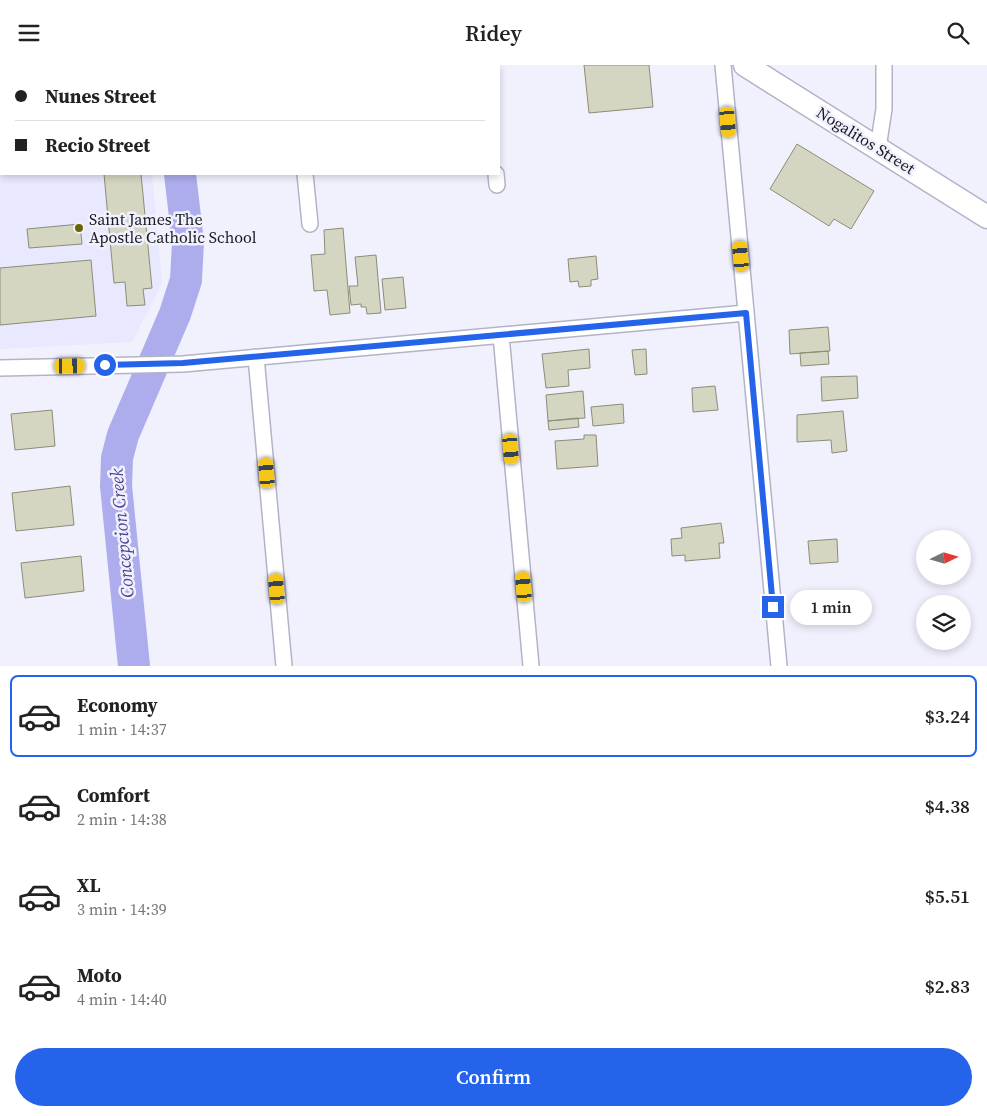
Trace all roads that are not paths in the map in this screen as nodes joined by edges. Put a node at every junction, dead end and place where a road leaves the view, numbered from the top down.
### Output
1 (723, 65) edge
2 (745, 65) edge
3 (884, 65) edge
4 (878, 148) junction
5 (305, 175) edge
6 (987, 217) edge
7 (310, 224) dead end
8 (746, 313) junction
9 (501, 335) junction
10 (256, 357) junction
11 (0, 368) edge
12 (284, 666) edge
13 (530, 666) edge
14 (778, 666) edge

1 - 8 street
2 - 4 main road, Nogalitos Street
3 - 4 street
4 - 6 main road, Nogalitos Street
5 - 7 street
8 - 9 street
8 - 14 street
9 - 10 street
9 - 13 street
10 - 11 street
10 - 12 street

